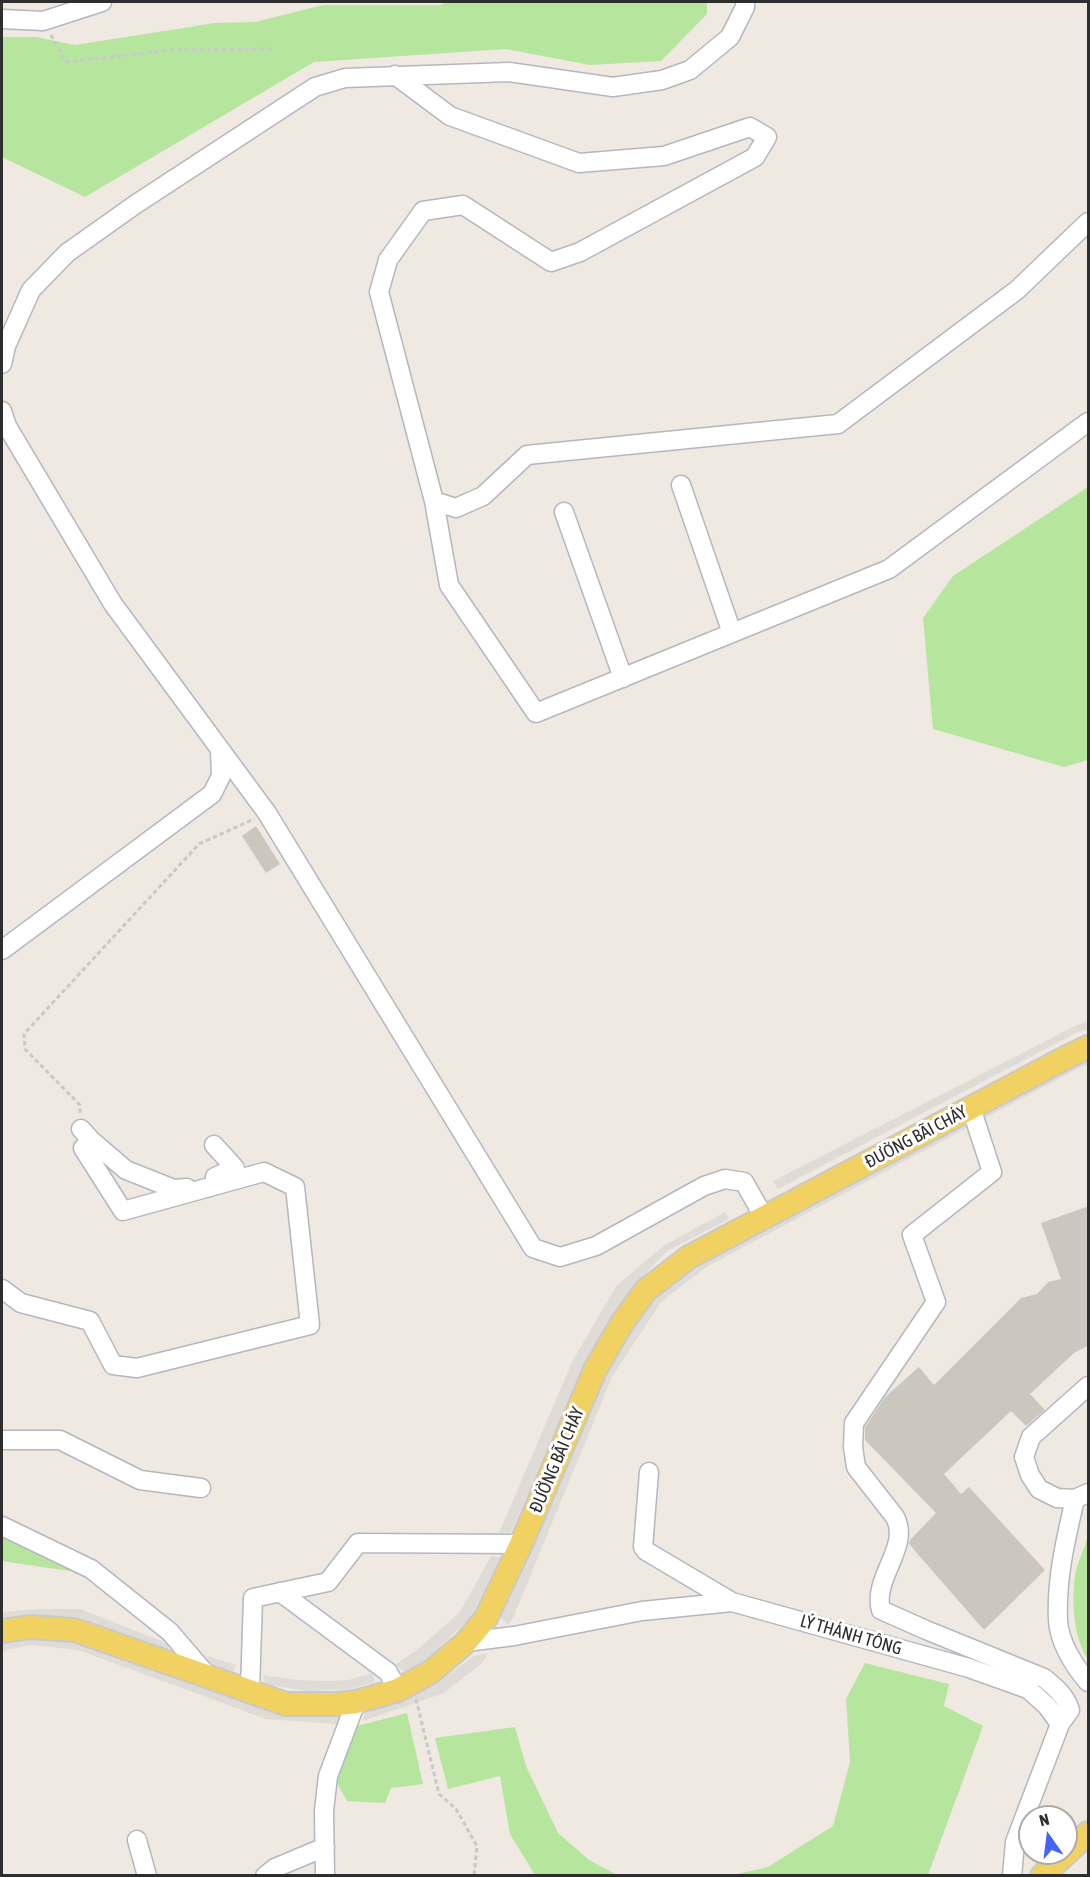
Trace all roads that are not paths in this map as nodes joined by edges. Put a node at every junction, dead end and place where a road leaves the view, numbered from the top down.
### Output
1 (102, 2) edge
2 (745, 2) edge
3 (2, 19) edge
4 (395, 75) junction
5 (1089, 222) edge
6 (2, 363) edge
7 (3, 421) edge
8 (1089, 422) edge
9 (681, 485) dead end
10 (434, 501) junction
11 (564, 512) dead end
12 (732, 633) junction
13 (623, 678) junction
14 (220, 751) junction
15 (2, 950) edge
16 (1089, 1047) edge
17 (970, 1108) junction
18 (214, 1145) dead end
19 (242, 1172) junction
20 (764, 1217) junction
21 (2, 1289) edge
22 (1089, 1386) edge
23 (2, 1440) edge
24 (649, 1473) dead end
25 (201, 1488) dead end
26 (1082, 1496) edge
27 (2, 1526) edge
28 (521, 1544) junction
29 (280, 1592) junction
30 (732, 1602) junction
31 (2, 1631) edge
32 (466, 1642) junction
33 (206, 1674) junction
34 (1089, 1682) edge
35 (404, 1687) junction
36 (250, 1690) junction
37 (357, 1702) junction
38 (1060, 1724) junction
39 (1089, 1833) edge
40 (137, 1840) dead end
41 (325, 1847) junction
42 (147, 1875) edge
43 (265, 1875) edge
44 (325, 1875) edge
45 (1012, 1875) edge
46 (1042, 1875) edge

1 - 3 street
2 - 4 street
4 - 6 street
4 - 10 street
5 - 10 street
7 - 14 street
8 - 12 street
9 - 12 street
10 - 13 street
11 - 13 street
12 - 13 street
14 - 15 street
14 - 20 street
16 - 17 main road, ĐƯỜNG BÃI CHÁY
17 - 20 main road, ĐƯỜNG BÃI CHÁY
17 - 38 street
18 - 19 street
19 - 19 street
19 - 21 street
20 - 28 main road, ĐƯỜNG BÃI CHÁY
22 - 26 street
23 - 25 street
24 - 30 street
26 - 34 street
27 - 33 street
28 - 29 street
28 - 32 main road, ĐƯỜNG BÃI CHÁY
29 - 35 street
29 - 36 street
30 - 32 street, LÝ THÁNH TÔNG
30 - 38 street, LÝ THÁNH TÔNG
31 - 33 main road, ĐƯỜNG BÃI CHÁY
32 - 35 main road, ĐƯỜNG BÃI CHÁY
33 - 36 main road, ĐƯỜNG BÃI CHÁY
35 - 37 main road, ĐƯỜNG BÃI CHÁY
36 - 37 main road, ĐƯỜNG BÃI CHÁY
37 - 41 street
38 - 45 street
39 - 46 main road
40 - 42 street
41 - 43 street
41 - 44 street

